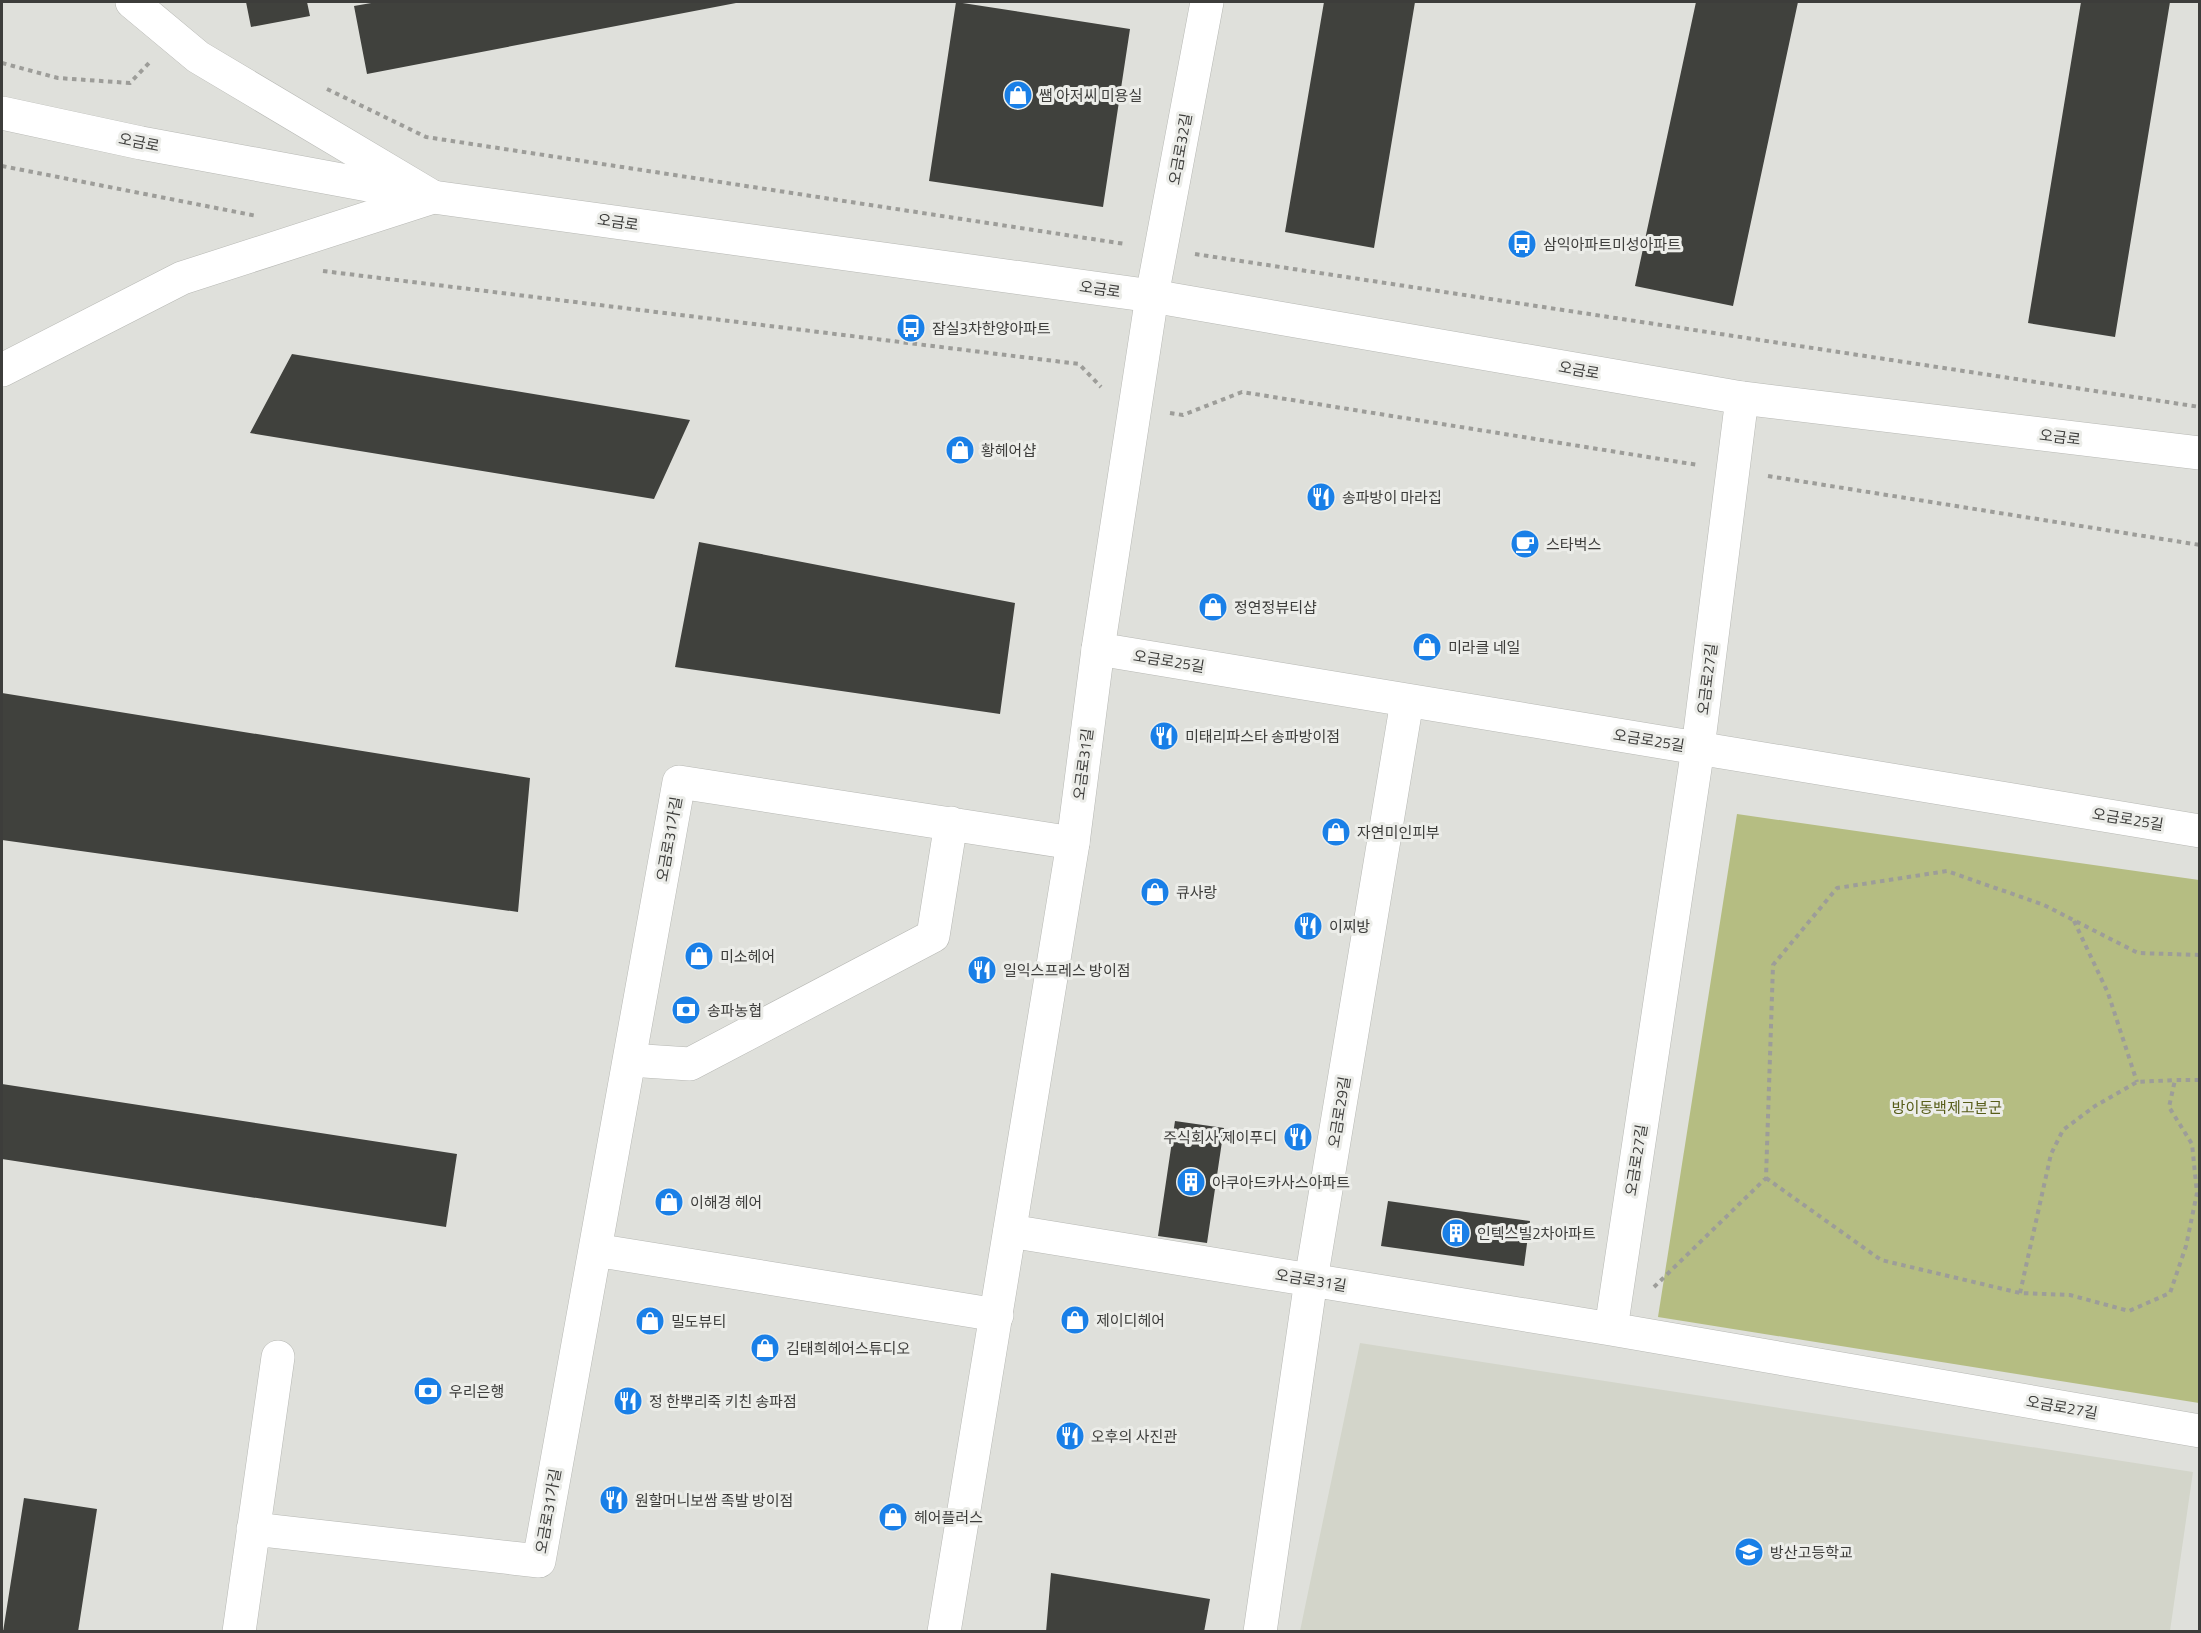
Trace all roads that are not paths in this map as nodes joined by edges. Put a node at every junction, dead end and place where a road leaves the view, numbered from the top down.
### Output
1 (132, 2) edge
2 (1207, 2) edge
3 (2, 113) edge
4 (433, 196) junction
5 (1152, 296) junction
6 (2, 370) edge
7 (1742, 398) junction
8 (2199, 453) edge
9 (1098, 649) junction
10 (1407, 700) junction
11 (1698, 748) junction
12 (951, 823) junction
13 (2199, 831) edge
14 (1073, 843) junction
15 (629, 1060) junction
16 (1010, 1231) junction
17 (595, 1250) junction
18 (1311, 1280) junction
19 (997, 1315) junction
20 (1611, 1329) junction
21 (278, 1357) dead end
22 (2199, 1431) edge
23 (254, 1529) junction
24 (239, 1632) edge
25 (944, 1632) edge
26 (1260, 1632) edge

1 - 4 street
2 - 5 street, 오금로32길
3 - 4 street, 오금로
4 - 5 street, 오금로
4 - 6 street
5 - 7 street, 오금로
5 - 9 street, 오금로31길
7 - 8 street, 오금로
7 - 11 street, 오금로27길
9 - 10 street, 오금로25길
9 - 14 street, 오금로31길
10 - 11 street, 오금로25길
10 - 18 street, 오금로29길
11 - 13 street, 오금로25길
11 - 20 street, 오금로27길
12 - 14 street, 오금로31가길
12 - 15 street
12 - 15 street, 오금로31가길
14 - 16 street, 오금로31길
15 - 17 street, 오금로31가길
16 - 18 street, 오금로31길
16 - 19 street, 오금로31길
17 - 19 street
17 - 23 street, 오금로31가길
18 - 20 street, 오금로31길
18 - 26 street, 오금로29길
19 - 25 street, 오금로31길
20 - 22 street, 오금로27길
21 - 23 street
23 - 24 street

